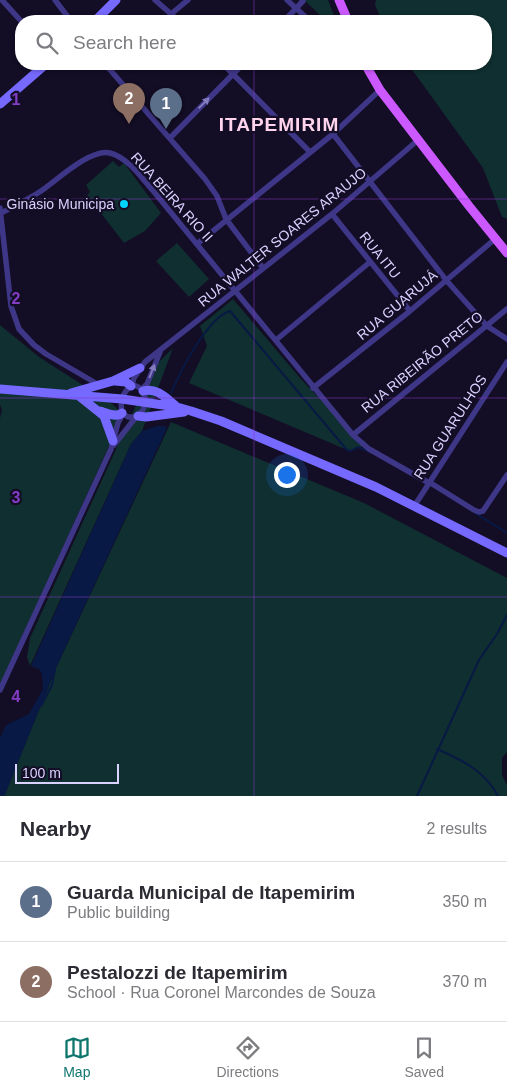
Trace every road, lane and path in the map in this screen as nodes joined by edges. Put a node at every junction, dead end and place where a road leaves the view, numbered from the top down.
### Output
1 (2, 0) edge
2 (55, 0) edge
3 (116, 0) edge
4 (155, 0) edge
5 (188, 0) edge
6 (286, 0) edge
7 (339, 0) edge
8 (303, 1) edge
9 (296, 9) junction
10 (171, 14) joint
11 (16, 15) edge
12 (66, 15) edge
13 (101, 15) edge
14 (290, 15) edge
15 (303, 15) edge
16 (344, 15) edge
17 (39, 70) edge
18 (110, 70) edge
19 (230, 70) edge
20 (238, 70) edge
21 (368, 70) edge
22 (234, 74) junction
23 (380, 90) junction
24 (0, 104) edge
25 (333, 134) junction
26 (170, 138) junction
27 (418, 140) junction
28 (310, 152) junction
29 (370, 182) junction
30 (1, 211) edge
31 (332, 214) junction
32 (226, 219) junction
33 (495, 239) junction
34 (197, 244) junction
35 (507, 253) edge
36 (370, 262) junction
37 (263, 268) junction
38 (446, 280) junction
39 (235, 290) junction
40 (507, 309) edge
41 (410, 311) junction
42 (487, 326) junction
43 (507, 339) edge
44 (276, 340) junction
45 (160, 352) junction
46 (507, 362) edge
47 (140, 368) junction
48 (113, 381) junction
49 (99, 385) junction
50 (131, 386) junction
51 (313, 388) junction
52 (0, 389) edge
53 (143, 390) junction
54 (66, 395) junction
55 (79, 396) junction
56 (122, 399) junction
57 (145, 403) junction
58 (178, 407) junction
59 (100, 411) junction
60 (191, 411) junction
61 (123, 413) junction
62 (137, 417) junction
63 (352, 435) junction
64 (112, 445) junction
65 (507, 476) edge
66 (429, 482) junction
67 (415, 505) junction
68 (507, 553) edge
69 (0, 690) edge

1 - 11 street
2 - 12 street
3 - 13 main road
4 - 10 street
5 - 10 street
6 - 9 street
7 - 16 main road
8 - 9 street
9 - 14 street
9 - 15 street
17 - 24 main road
18 - 26 street
19 - 22 street
20 - 22 street
21 - 23 main road
26 -> 22 street
22 - 28 street
23 - 25 street
23 - 27 main road
25 - 28 street
25 - 29 street
26 - 32 street
27 - 29 street, RUA WALTER SOARES ARAUJO
27 - 33 main road
28 - 32 street
29 - 31 street, RUA WALTER SOARES ARAUJO
29 - 38 street
30 - 34 street, RUA BEIRA RIO II
30 - 49 street
31 - 36 street, RUA ITU
31 - 37 street, RUA WALTER SOARES ARAUJO
32 - 34 street
32 - 37 street
33 - 35 main road
33 - 38 street, RUA GUARUJÁ
34 - 39 street, RUA BEIRA RIO II
36 - 41 street, RUA ITU
36 - 44 street
37 - 39 street, RUA WALTER SOARES ARAUJO
38 - 41 street, RUA GUARUJÁ
38 - 42 street
39 - 44 street, RUA BEIRA RIO II
39 - 45 street, RUA WALTER SOARES ARAUJO
40 - 42 street, RUA RIBEIRÃO PRETO
41 - 51 street, RUA GUARUJÁ
42 - 43 street
42 - 63 street, RUA RIBEIRÃO PRETO
44 - 51 street, RUA BEIRA RIO II
45 - 47 street, RUA WALTER SOARES ARAUJO
53 -> 45 street, RUA WALTER SOARES ARAUJO
46 - 66 street, RUA GUARULHOS
47 - 48 main road
47 - 50 street, RUA WALTER SOARES ARAUJO
48 - 49 main road
48 - 50 main road
49 - 54 main road
50 - 53 street
50 - 56 street, RUA WALTER SOARES ARAUJO
51 - 63 street, RUA BEIRA RIO II
52 - 54 main road
53 - 57 street
53 - 58 main road
54 - 55 main road
55 - 56 main road
55 - 59 main road
56 - 57 main road
56 - 61 street
57 - 58 main road
57 - 62 street
58 - 60 main road
59 - 61 main road
59 - 64 main road
60 - 62 main road
60 - 67 main road
61 - 62 street
61 - 64 street
62 - 64 street
63 - 66 street, RUA BEIRA RIO II
64 - 69 street
65 - 66 street, RUA BEIRA RIO II
66 - 67 street, RUA GUARULHOS
67 - 68 main road

